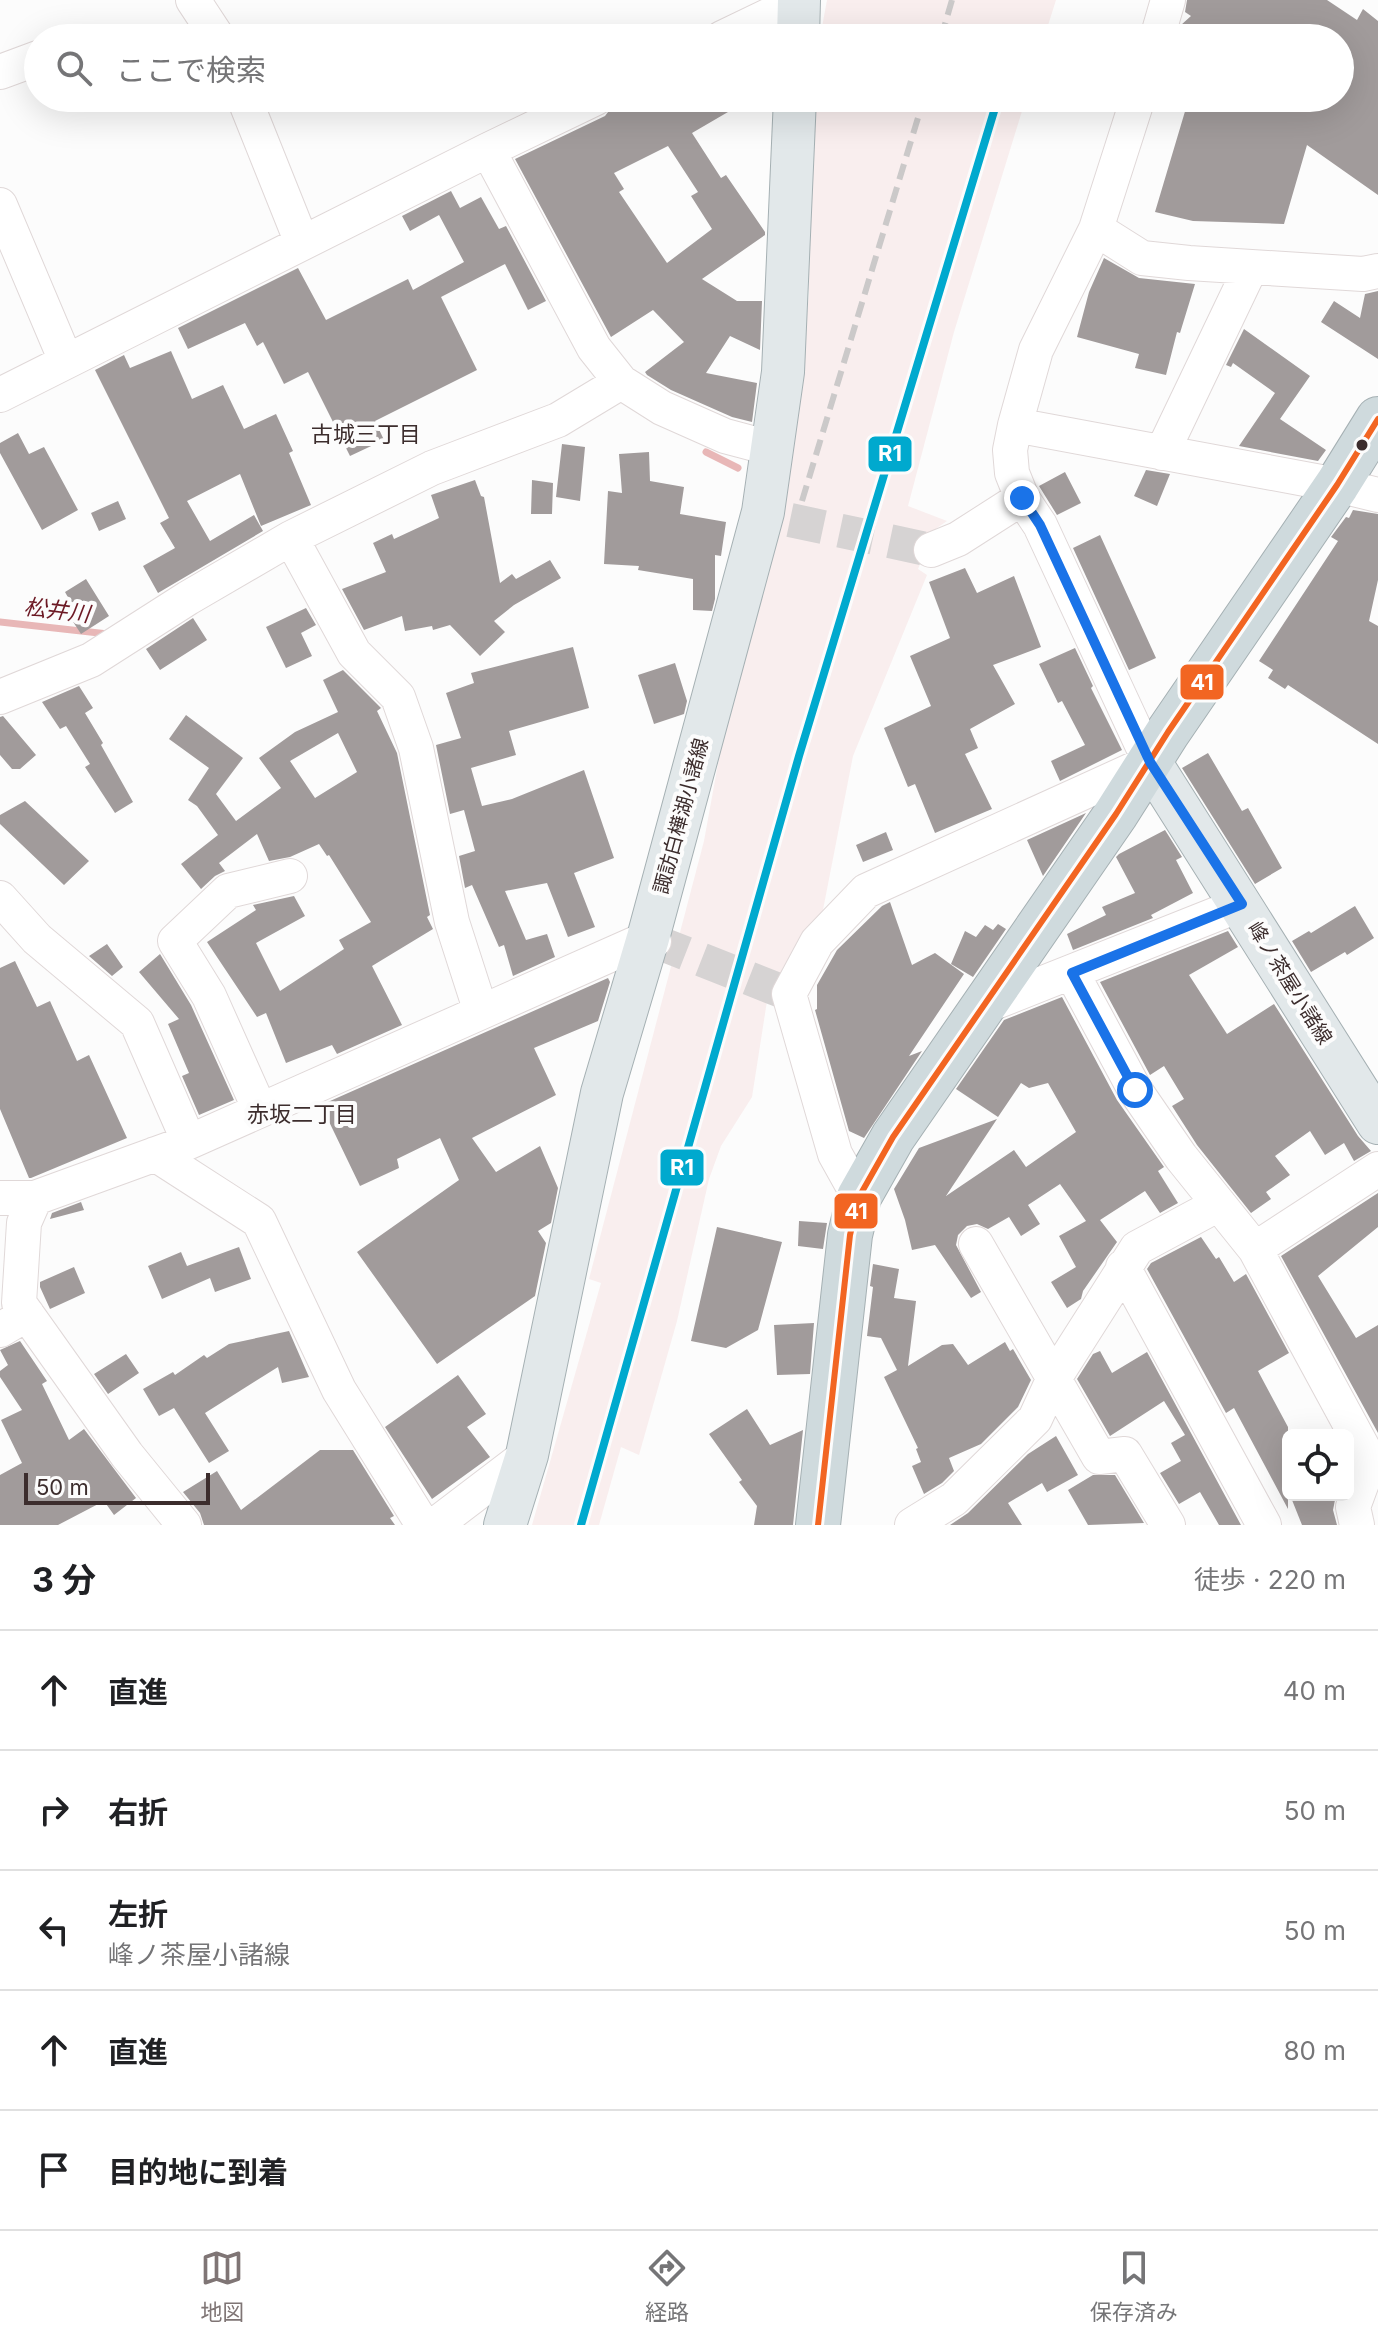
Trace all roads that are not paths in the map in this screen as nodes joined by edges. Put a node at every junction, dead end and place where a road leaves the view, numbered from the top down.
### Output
1 (193, 0) edge
2 (799, 0) edge
3 (1168, 0) edge
4 (209, 24) edge
5 (750, 24) edge
6 (798, 24) edge
7 (1161, 24) edge
8 (24, 63) edge
9 (0, 72) edge
10 (250, 112) edge
11 (567, 112) edge
12 (794, 112) edge
13 (1134, 112) edge
14 (488, 150) junction
15 (0, 205) edge
16 (1096, 229) junction
17 (302, 243) junction
18 (1251, 267) junction
19 (1378, 271) edge
20 (66, 361) junction
21 (621, 382) junction
22 (0, 395) edge
23 (1378, 419) edge
24 (1015, 425) junction
25 (774, 449) junction
26 (1162, 453) junction
27 (1357, 490) edge
28 (1022, 498) junction
29 (291, 538) junction
30 (931, 550) tunnel mouth
31 (0, 697) edge
32 (1150, 762) junction
33 (290, 876) dead end
34 (0, 898) edge
35 (1242, 904) junction
36 (651, 940) junction
37 (1072, 973) junction
38 (983, 1007) junction
39 (481, 1012) junction
40 (260, 1110) junction
41 (1378, 1123) edge
42 (189, 1142) junction
43 (155, 1154) junction
44 (1378, 1169) edge
45 (859, 1197) junction
46 (0, 1198) edge
47 (35, 1198) junction
48 (1219, 1204) junction
49 (976, 1244) dead end
50 (1255, 1249) junction
51 (1123, 1267) junction
52 (14, 1322) edge
53 (1053, 1380) junction
54 (527, 1455) junction
55 (1378, 1521) edge
56 (184, 1525) edge
57 (423, 1525) edge
58 (435, 1525) edge
59 (505, 1525) edge
60 (818, 1525) edge
61 (912, 1525) edge
62 (1168, 1525) edge
63 (1264, 1525) edge
64 (1357, 1525) edge
65 (1372, 1525) edge

1 - 4 street
2 - 5 street
2 - 6 main road
3 - 7 street
8 - 9 street
10 - 17 street
11 - 14 street
12 - 25 main road, 諏訪白樺湖小諸線
13 - 16 street
14 - 17 street
14 - 21 street
15 - 20 street
16 - 18 street
16 - 24 street
17 - 20 street
18 - 19 street
18 - 26 street
20 - 22 street
21 - 25 street
21 - 29 street
23 - 27 highway
24 - 26 street
24 - 28 street
25 - 36 main road, 諏訪白樺湖小諸線
26 - 27 street
27 - 32 highway
28 - 30 street
28 - 32 street
29 - 31 street
29 - 39 street
32 - 35 main road, 峰ノ茶屋小諸線
32 - 38 highway
32 - 45 street
33 - 40 street
34 - 42 street
35 - 37 street
35 - 41 main road, 峰ノ茶屋小諸線
36 - 39 street
36 - 54 main road, 諏訪白樺湖小諸線
37 - 38 street
37 - 48 street
38 - 45 highway
39 - 40 street
40 - 42 street
42 - 43 street
43 - 47 street
43 - 57 street
44 - 50 street
45 - 60 highway
46 - 47 street
47 - 52 street
48 - 50 street
48 - 51 street
49 - 53 street
50 - 64 street
51 - 53 street
51 - 63 street
52 - 56 street
53 - 61 street
53 - 62 street
54 - 58 street
54 - 59 main road, 諏訪白樺湖小諸線
55 - 65 street

